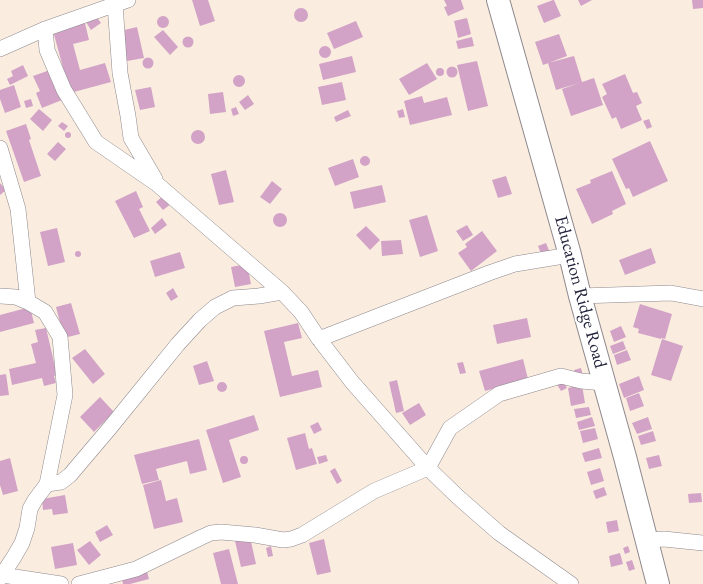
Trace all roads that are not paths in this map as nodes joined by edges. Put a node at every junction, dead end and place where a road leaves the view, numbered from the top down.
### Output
1 (498, 0) edge
2 (122, 2) edge
3 (45, 29) junction
4 (0, 49) edge
5 (0, 148) edge
6 (157, 184) junction
7 (570, 255) junction
8 (282, 292) junction
9 (0, 296) edge
10 (580, 296) junction
11 (703, 299) edge
12 (28, 302) junction
13 (319, 339) junction
14 (604, 383) junction
15 (428, 468) junction
16 (47, 484) junction
17 (647, 540) junction
18 (703, 543) edge
19 (1, 576) edge
20 (654, 583) edge
21 (61, 584) edge
22 (79, 584) edge
23 (571, 584) edge

1 - 7 main road, Education Ridge Road
2 - 3 street
2 - 6 street
3 - 4 street
3 - 6 street
5 - 12 street
6 - 8 street
7 - 10 main road, Education Ridge Road
7 - 13 street
8 - 13 street
8 - 16 street
9 - 12 street
10 - 11 street
10 - 14 main road, Education Ridge Road
12 - 16 street
13 - 15 street
14 - 15 street
14 - 17 main road, Education Ridge Road
15 - 22 street
15 - 23 street
16 - 19 street
17 - 18 street
17 - 20 main road, Education Ridge Road
19 - 21 street

